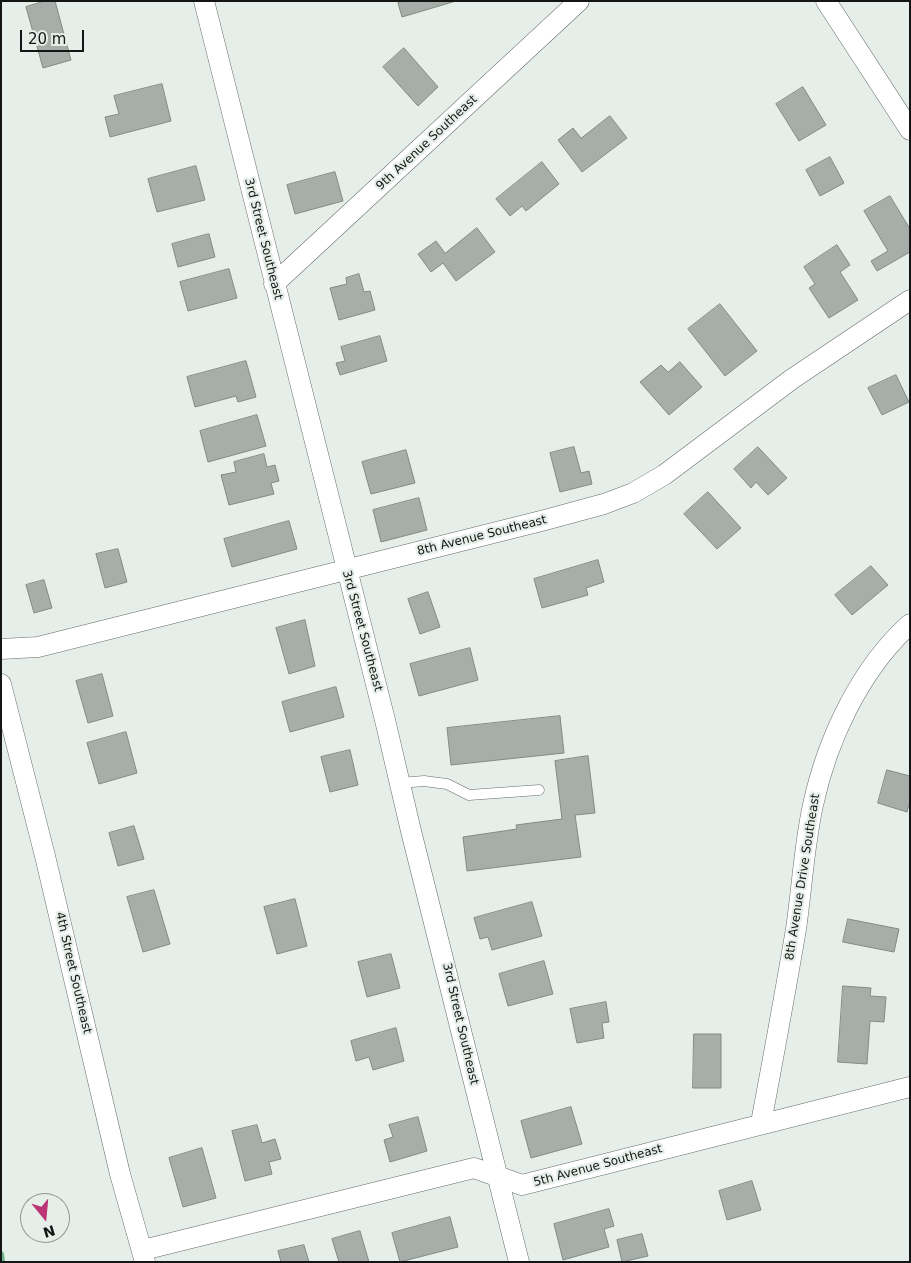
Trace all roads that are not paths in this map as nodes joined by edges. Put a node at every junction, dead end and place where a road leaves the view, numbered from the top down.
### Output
1 (204, 1) edge
2 (579, 1) edge
3 (826, 1) edge
4 (910, 130) edge
5 (274, 284) junction
6 (910, 300) edge
7 (346, 570) junction
8 (910, 624) edge
9 (1, 649) edge
10 (1, 684) edge
11 (400, 783) junction
12 (539, 790) dead end
13 (910, 1088) edge
14 (761, 1123) junction
15 (498, 1178) junction
16 (144, 1256) edge
17 (519, 1262) edge

1 - 5 street, 3rd Street Southeast
2 - 5 street, 9th Avenue Southeast
3 - 4 street
5 - 7 street, 3rd Street Southeast
6 - 7 street, 8th Avenue Southeast
7 - 9 street, 8th Avenue Southeast
7 - 11 street, 3rd Street Southeast
8 - 14 street, 8th Avenue Drive Southeast
10 - 16 street, 4th Street Southeast
11 - 12 lane
11 - 15 street, 3rd Street Southeast
13 - 14 street, 5th Avenue Southeast
14 - 15 street, 5th Avenue Southeast
15 - 16 street, 5th Avenue Southeast
15 - 17 street, 3rd Street Southeast

